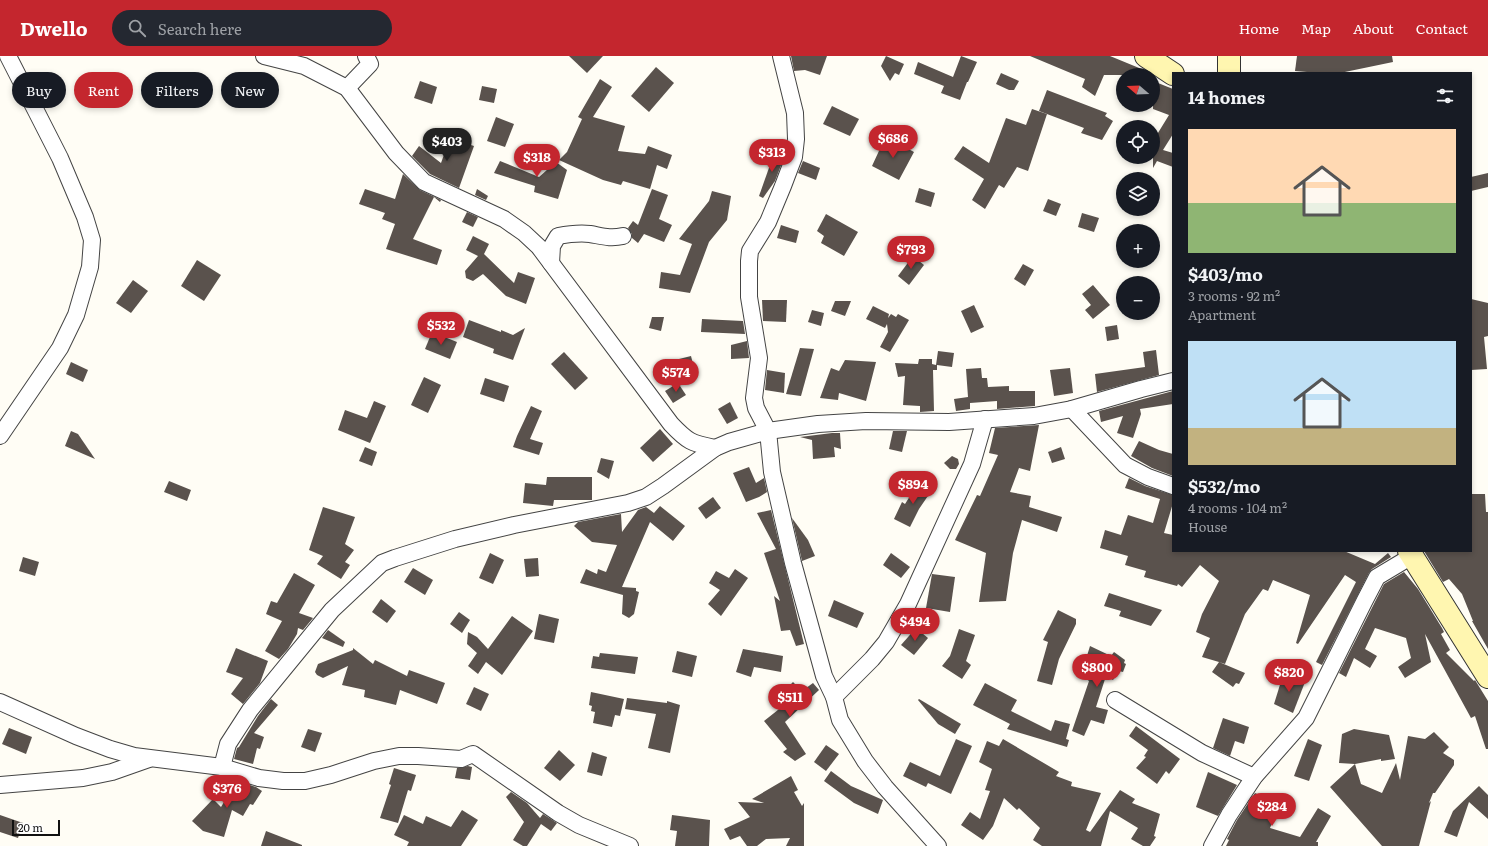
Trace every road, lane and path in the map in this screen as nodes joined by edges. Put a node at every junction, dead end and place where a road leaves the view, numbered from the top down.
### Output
1 (8, 56) edge
2 (264, 56) edge
3 (366, 56) edge
4 (781, 56) edge
5 (1146, 56) edge
6 (1229, 56) edge
7 (1229, 72) edge
8 (1172, 73) edge
9 (347, 88) junction
10 (622, 236) dead end
11 (551, 263) junction
12 (1172, 381) edge
13 (1072, 410) junction
14 (985, 419) junction
15 (768, 431) junction
16 (0, 436) edge
17 (715, 448) junction
18 (1172, 486) edge
19 (1411, 553) edge
20 (1488, 677) edge
21 (834, 697) junction
22 (1115, 700) dead end
23 (0, 702) edge
24 (152, 758) junction
25 (222, 767) junction
26 (1254, 777) junction
27 (0, 785) edge
28 (630, 846) edge
29 (938, 846) edge
30 (1212, 846) edge

1 - 16 street
2 - 9 street
3 - 9 street
4 - 15 street
5 - 8 street
6 - 7 street
9 - 11 street
10 - 11 street
11 - 17 street
12 - 13 street
13 - 14 street
13 - 18 street
14 - 15 street
14 - 21 street
15 - 17 street
15 - 21 street
17 - 25 street
19 - 20 street
19 - 26 street
21 - 29 street
22 - 26 street
23 - 24 street
24 - 25 street
24 - 27 street
25 - 28 street
26 - 30 street

